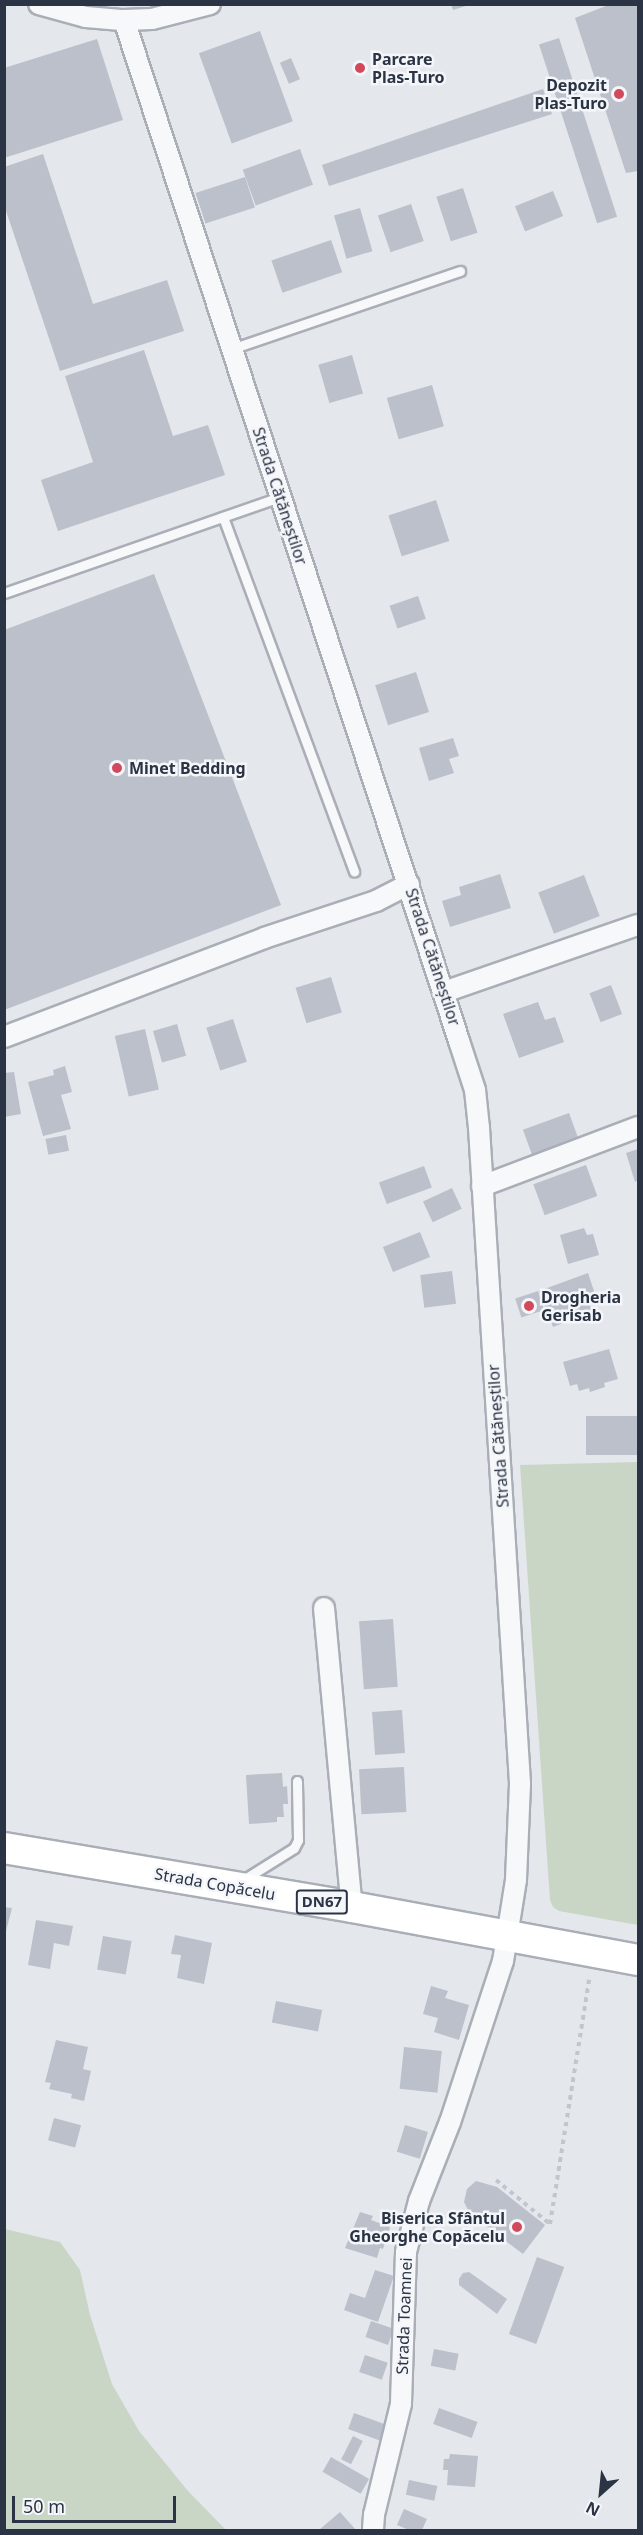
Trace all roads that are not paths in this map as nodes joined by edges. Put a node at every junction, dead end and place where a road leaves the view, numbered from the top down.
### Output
1 (39, 4) edge
2 (210, 4) edge
3 (124, 20) junction
4 (460, 271) dead end
5 (231, 349) junction
6 (280, 497) junction
7 (224, 517) junction
8 (4, 593) edge
9 (354, 872) dead end
10 (409, 884) junction
11 (639, 925) edge
12 (444, 992) junction
13 (4, 1036) edge
14 (639, 1127) edge
15 (482, 1186) junction
16 (324, 1608) dead end
17 (297, 1781) dead end
18 (4, 1848) edge
19 (230, 1887) junction
20 (352, 1907) junction
21 (507, 1935) junction
22 (639, 1960) edge
23 (373, 2530) edge

1 - 3 street
2 - 3 street
3 - 5 street, Strada Cătăneștilor
4 - 5 lane
5 - 6 street, Strada Cătăneștilor
6 - 7 lane
6 - 10 street, Strada Cătăneștilor
7 - 8 lane
7 - 9 lane
10 - 12 street, Strada Cătăneștilor
10 - 13 street
11 - 12 street
12 - 15 street, Strada Cătăneștilor
14 - 15 street
15 - 21 street, Strada Cătăneștilor
16 - 20 street
17 - 19 lane
18 - 19 main road, Strada Copăcelu / DN67
19 - 20 main road, Strada Copăcelu / DN67
20 - 21 main road, Strada Copăcelu / DN67
21 - 22 main road, Strada Copăcelu / DN67
21 - 23 street, Strada Toamnei

